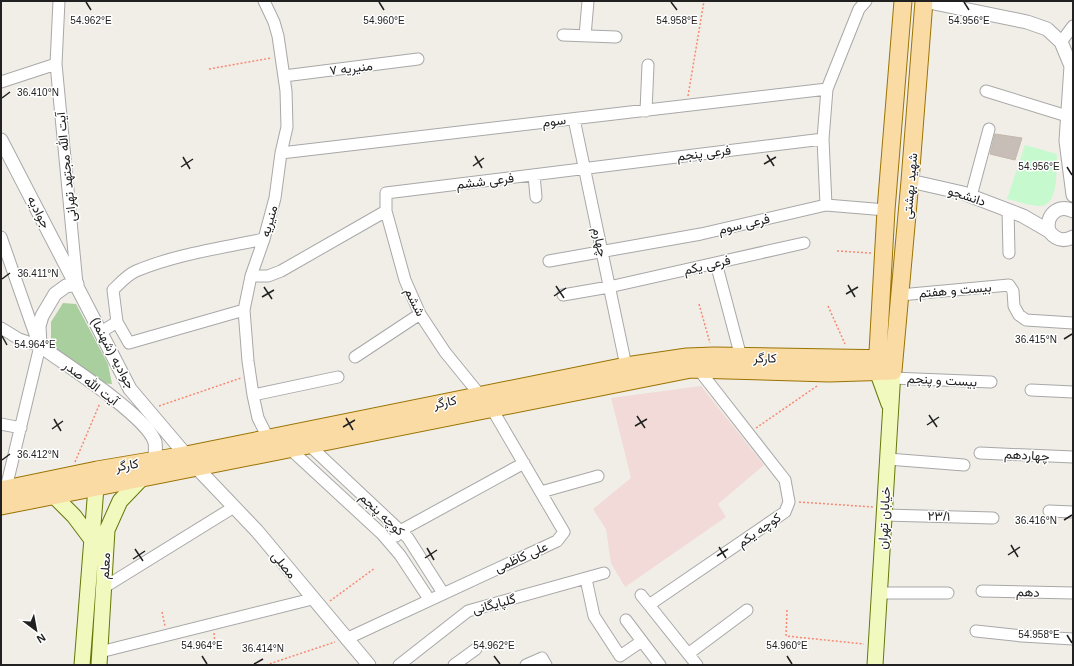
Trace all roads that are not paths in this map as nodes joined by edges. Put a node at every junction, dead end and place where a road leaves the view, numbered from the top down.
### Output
1 (59, 1) edge
2 (264, 1) edge
3 (588, 1) edge
4 (866, 1) edge
5 (903, 1) edge
6 (924, 1) edge
7 (1073, 26) edge
8 (563, 35) dead end
9 (585, 36) junction
10 (616, 37) dead end
11 (1061, 42) junction
12 (418, 60) dead end
13 (56, 64) junction
14 (648, 65) dead end
15 (1072, 66) edge
16 (284, 76) junction
17 (1, 82) edge
18 (827, 89) junction
19 (986, 91) dead end
20 (646, 110) junction
21 (1067, 116) junction
22 (574, 119) junction
23 (989, 129) dead end
24 (823, 139) junction
25 (1, 140) edge
26 (1070, 140) edge
27 (281, 153) junction
28 (584, 168) junction
29 (534, 175) junction
30 (910, 181) junction
31 (1072, 190) edge
32 (386, 193) joint
33 (971, 196) junction
34 (536, 197) dead end
35 (826, 206) junction
36 (886, 210) junction
37 (1008, 210) junction
38 (1067, 210) edge
39 (386, 211) junction
40 (1023, 216) junction
41 (1050, 217) junction
42 (1049, 231) junction
43 (1, 237) edge
44 (264, 238) junction
45 (1070, 242) edge
46 (804, 243) dead end
47 (602, 251) junction
48 (1009, 253) dead end
49 (549, 261) dead end
50 (716, 263) junction
51 (251, 276) junction
52 (77, 284) junction
53 (609, 287) junction
54 (563, 295) dead end
55 (900, 295) junction
56 (244, 310) junction
57 (420, 314) junction
58 (117, 322) junction
59 (1073, 323) edge
60 (1, 328) edge
61 (878, 329) junction
62 (101, 332) junction
63 (40, 346) junction
64 (355, 357) dead end
65 (742, 357) junction
66 (852, 359) junction
67 (626, 366) junction
68 (886, 368) junction
69 (699, 370) junction
70 (338, 377) dead end
71 (991, 382) dead end
72 (1031, 390) dead end
73 (1073, 392) edge
74 (253, 395) junction
75 (480, 395) junction
76 (492, 409) junction
77 (1, 424) edge
78 (21, 428) junction
79 (268, 438) junction
80 (309, 445) junction
81 (290, 449) junction
82 (980, 453) dead end
83 (1073, 457) edge
84 (888, 459) junction
85 (155, 460) junction
86 (191, 461) junction
87 (524, 463) junction
88 (964, 464) dead end
89 (598, 476) dead end
90 (142, 478) junction
91 (96, 479) junction
92 (4, 489) edge
93 (540, 492) junction
94 (53, 495) junction
95 (1, 506) edge
96 (234, 507) junction
97 (885, 511) junction
98 (1049, 511) dead end
99 (1073, 512) edge
100 (993, 518) dead end
101 (400, 531) junction
102 (92, 540) junction
103 (389, 543) junction
104 (604, 573) dead end
105 (586, 579) junction
106 (103, 588) junction
107 (982, 591) dead end
108 (443, 593) junction
109 (880, 593) junction
110 (948, 593) dead end
111 (1073, 593) edge
112 (642, 595) dead end
113 (429, 599) junction
114 (316, 604) junction
115 (649, 605) junction
116 (747, 610) dead end
117 (626, 620) dead end
118 (976, 631) dead end
119 (346, 639) junction
120 (1073, 639) edge
121 (642, 642) junction
122 (476, 649) dead end
123 (688, 654) junction
124 (99, 659) edge
125 (82, 665) edge
126 (369, 665) edge
127 (399, 665) edge
128 (454, 665) edge
129 (526, 665) edge
130 (546, 665) edge
131 (660, 665) edge
132 (697, 665) edge
133 (875, 665) edge

1 - 13 street, آیت الله مجتهد تهرانی
2 - 16 street, منیریه
3 - 9 street
4 - 18 street
5 - 36 main road, شهید بهشتی
6 - 11 street
6 - 30 main road, شهید بهشتی
7 - 11 street
8 - 9 street
9 - 10 street
11 - 15 street
12 - 16 street, منیریه ۷
13 - 17 street
13 - 52 street, آیت الله مجتهد تهرانی
14 - 20 street
15 - 21 street
16 - 27 street, منیریه
18 - 20 street, سوم
18 - 24 street
19 - 21 street
20 - 22 street, سوم
21 - 26 street
22 - 27 street, سوم
22 - 28 street, چهارم
23 - 33 street
24 - 28 street, فرعی پنجم
24 - 35 street
25 - 52 street, جوادیه
26 - 31 street
27 - 44 street, منیریه
28 - 29 street, فرعی ششم
28 - 47 street, چهارم
29 - 32 street, فرعی ششم
29 - 34 street
30 - 33 street, دانشجو
30 - 55 main road, شهید بهشتی
31 - 38 street
32 - 39 street, ششم
33 - 37 street, دانشجو
35 - 36 street, فرعی سوم
35 - 47 street, فرعی سوم
36 - 61 main road, شهید بهشتی
37 - 40 street, دانشجو
37 - 48 street
38 - 41 street
39 - 51 street
39 - 57 street, ششم
40 - 41 street, دانشجو
40 - 42 street, دانشجو
41 - 42 street
42 - 45 street, دانشجو
43 - 63 street
44 - 51 street, منیریه
44 - 58 street
46 - 50 street, فرعی یکم
47 - 49 street, فرعی سوم
47 - 53 street, چهارم
50 - 53 street, فرعی یکم
50 - 65 street
51 - 56 street, منیریه
52 - 62 street, جوادیه (شهنما)
52 - 63 street
53 - 54 street, فرعی یکم
53 - 67 street, چهارم
55 - 59 street, بیست و هفتم
55 - 68 main road, شهید بهشتی
56 - 58 street
56 - 74 street, منیریه
57 - 64 street
57 - 75 street, ششم
58 - 62 street
60 - 63 street, آیت الله صدر
61 - 66 main road
61 - 68 main road, شهید بهشتی
62 - 86 street, جوادیه (شهنما)
63 - 78 street
63 - 85 street, آیت الله صدر
65 - 66 main road, کارگر
65 - 67 main road, کارگر
66 - 68 main road, کارگر
67 - 75 main road, کارگر
68 - 69 main road, کارگر
68 - 71 street, بیست و پنجم
68 - 84 main road, خیابان تهران
69 - 76 main road, کارگر
69 - 115 street, کوچه یکم
70 - 74 street
72 - 73 street
74 - 79 street, منیریه
75 - 79 main road, کارگر
76 - 80 main road, کارگر
76 - 87 street, علی کاظمی
77 - 78 street
78 - 92 street
79 - 86 main road, کارگر
80 - 81 main road, کارگر
80 - 101 street, کوچه پنجم
81 - 86 main road, کارگر
81 - 103 street
82 - 83 street, چهاردهم
84 - 88 street
84 - 97 main road, خیابان تهران
85 - 86 main road, کارگر
85 - 91 main road, کارگر
86 - 90 main road, کارگر
86 - 96 street, مصلی
87 - 93 street, علی کاظمی
87 - 101 street
89 - 93 street
90 - 91 main road, کارگر
90 - 106 main road, معلم
91 - 92 main road, کارگر
91 - 94 main road, کارگر
91 - 102 main road, معلم
93 - 108 street, علی کاظمی
94 - 95 main road, کارگر
94 - 102 main road
96 - 106 street
96 - 114 street, مصلی
97 - 100 street, ۲۳/۱
97 - 109 main road, خیابان تهران
98 - 99 street
101 - 103 street
101 - 108 street, کوچه پنجم
102 - 125 main road, معلم
103 - 113 street
104 - 105 street, گلپایگانی
105 - 121 street
105 - 127 street, گلپایگانی
106 - 124 main road, معلم
107 - 111 street, دهم
108 - 113 street, علی کاظمی
109 - 110 street
109 - 133 main road, خیابان تهران
112 - 115 street
113 - 119 street, علی کاظمی
114 - 119 street, مصلی
114 - 124 street
115 - 123 street
116 - 123 street
117 - 121 street
118 - 120 street
119 - 126 street, مصلی
121 - 131 street
122 - 128 street
123 - 132 street
129 - 130 street

